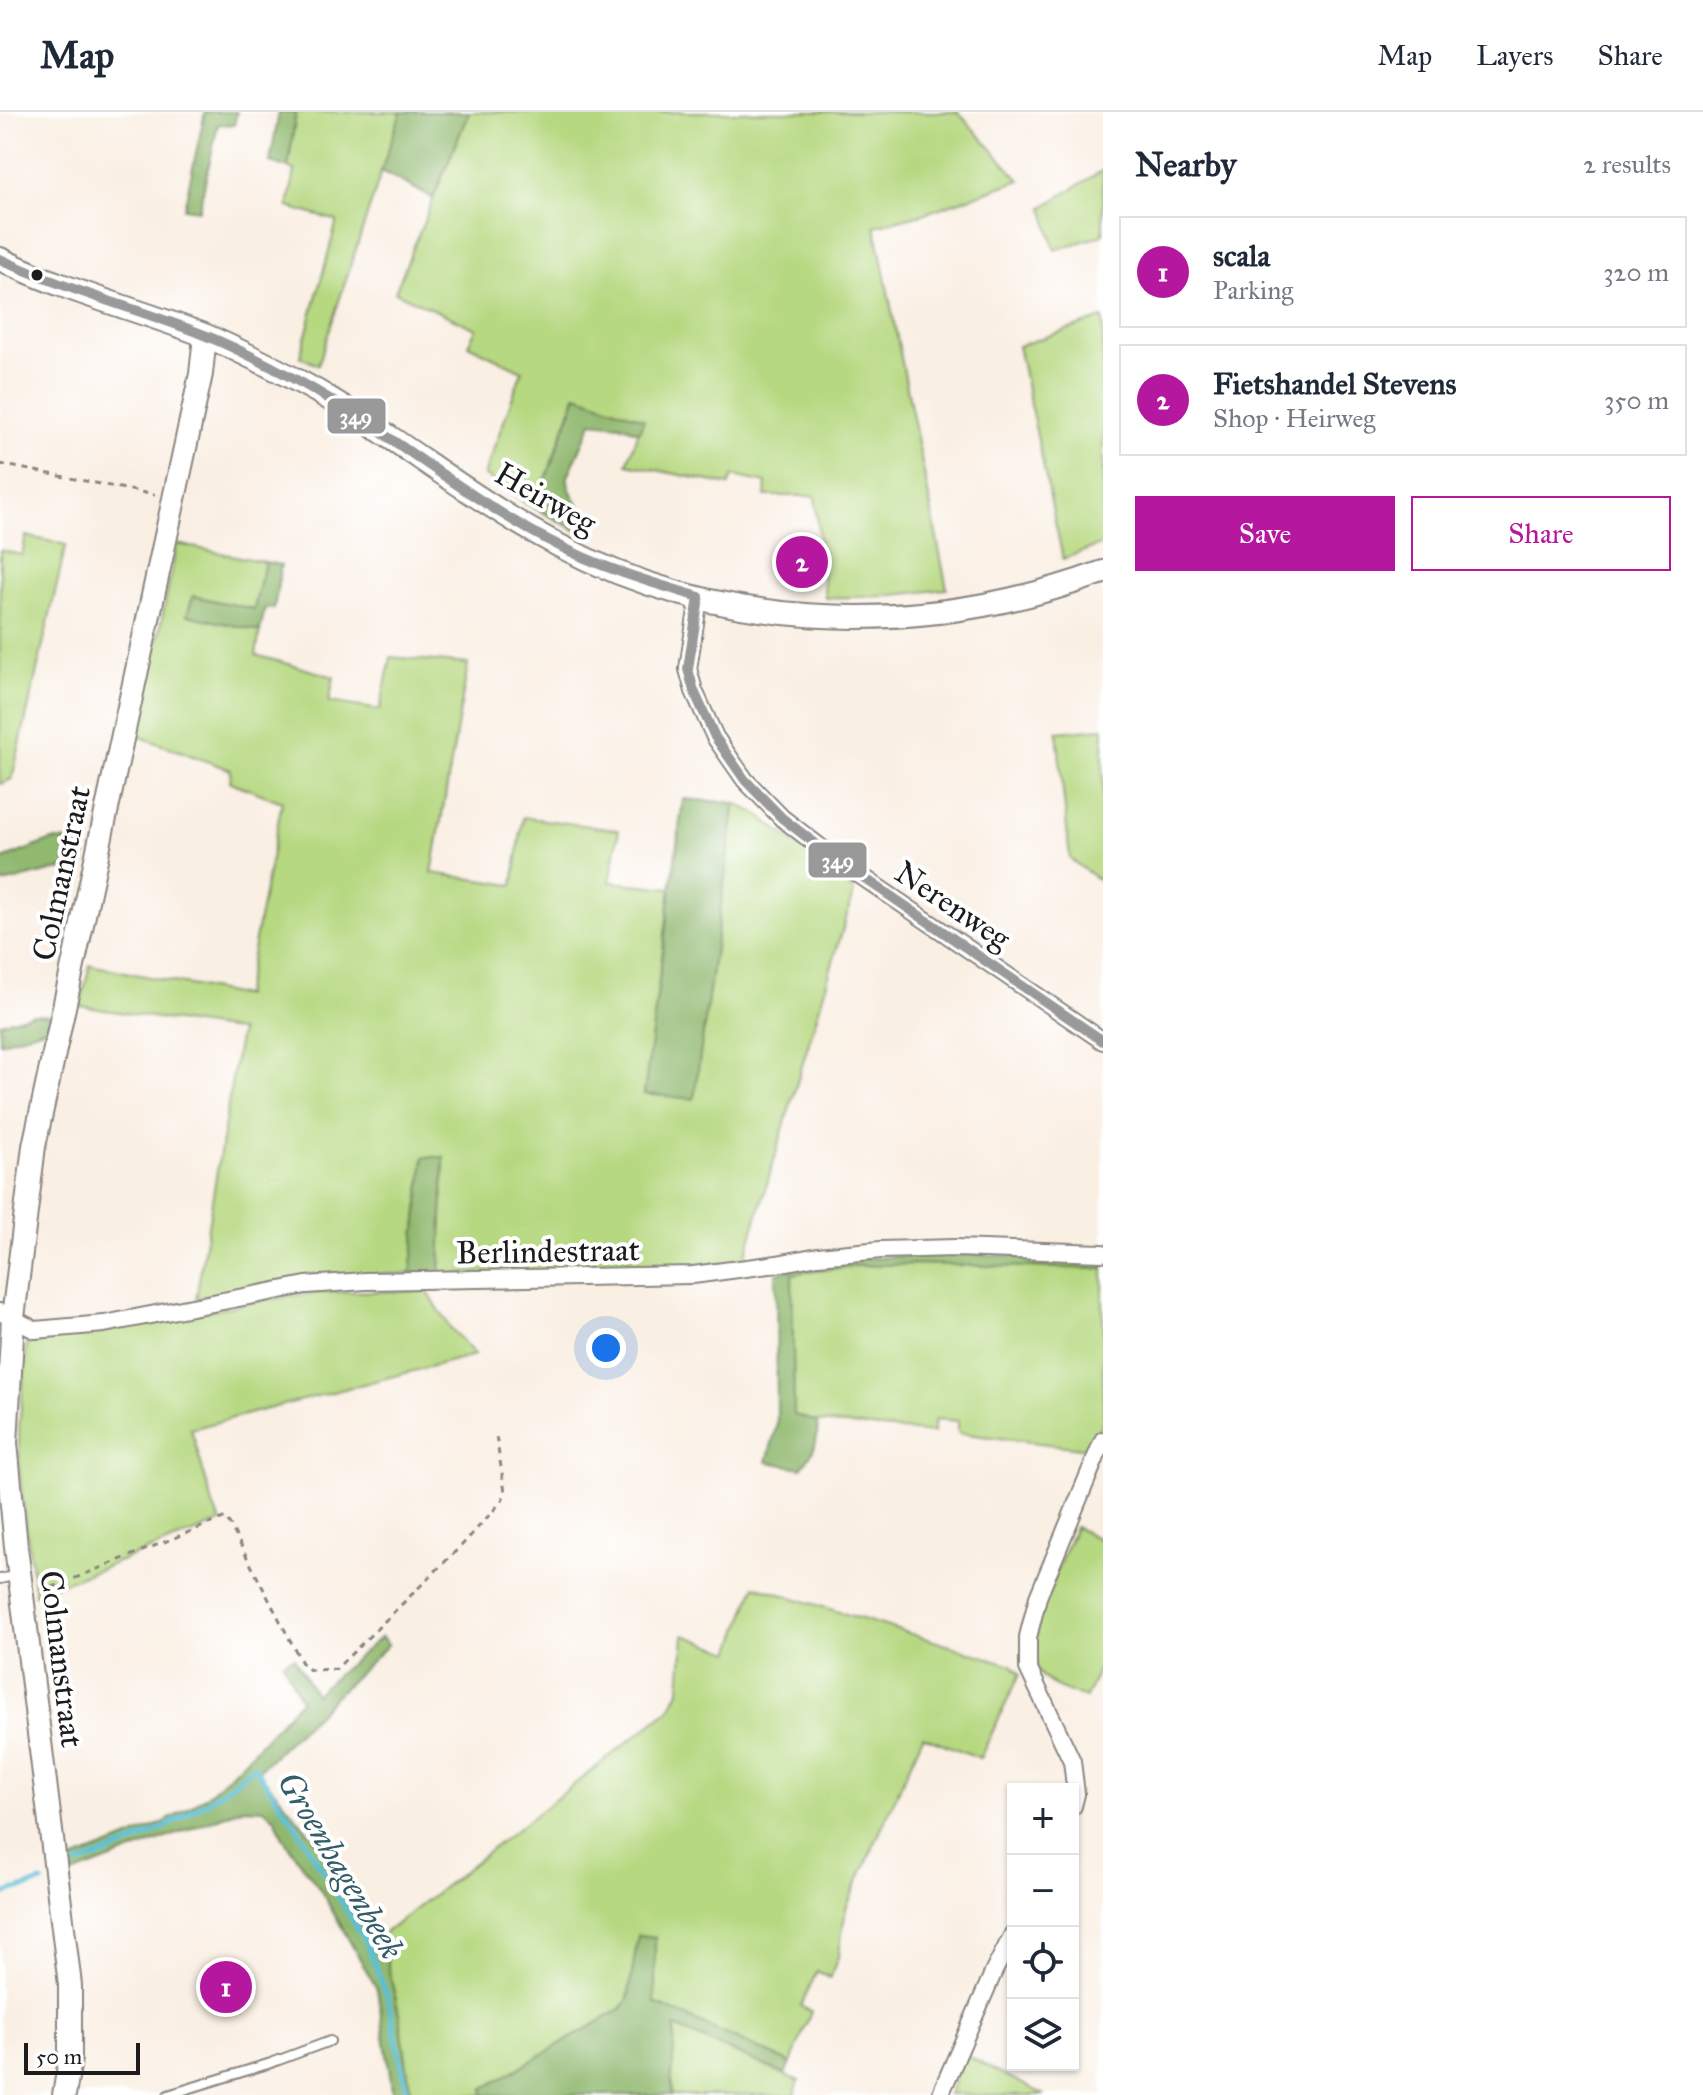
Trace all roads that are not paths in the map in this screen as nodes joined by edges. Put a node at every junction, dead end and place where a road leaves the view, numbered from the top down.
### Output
1 (0, 259) edge
2 (205, 336) junction
3 (1103, 572) edge
4 (699, 597) junction
5 (1103, 1041) edge
6 (1103, 1253) edge
7 (7, 1315) edge
8 (1103, 1440) edge
9 (14, 1583) edge
10 (1075, 1783) edge
11 (1007, 1946) edge
12 (330, 2041) dead end
13 (64, 2095) edge
14 (168, 2095) edge
15 (940, 2095) edge

1 - 2 main road, Heirweg
2 - 4 main road, Heirweg
2 - 7 main road, Colmanstraat
3 - 4 main road, Heirweg
4 - 5 street, Nerenweg
6 - 7 street, Berlindestraat
7 - 9 main road, Colmanstraat
8 - 10 street
9 - 13 main road, Colmanstraat
11 - 15 street
12 - 14 lane

